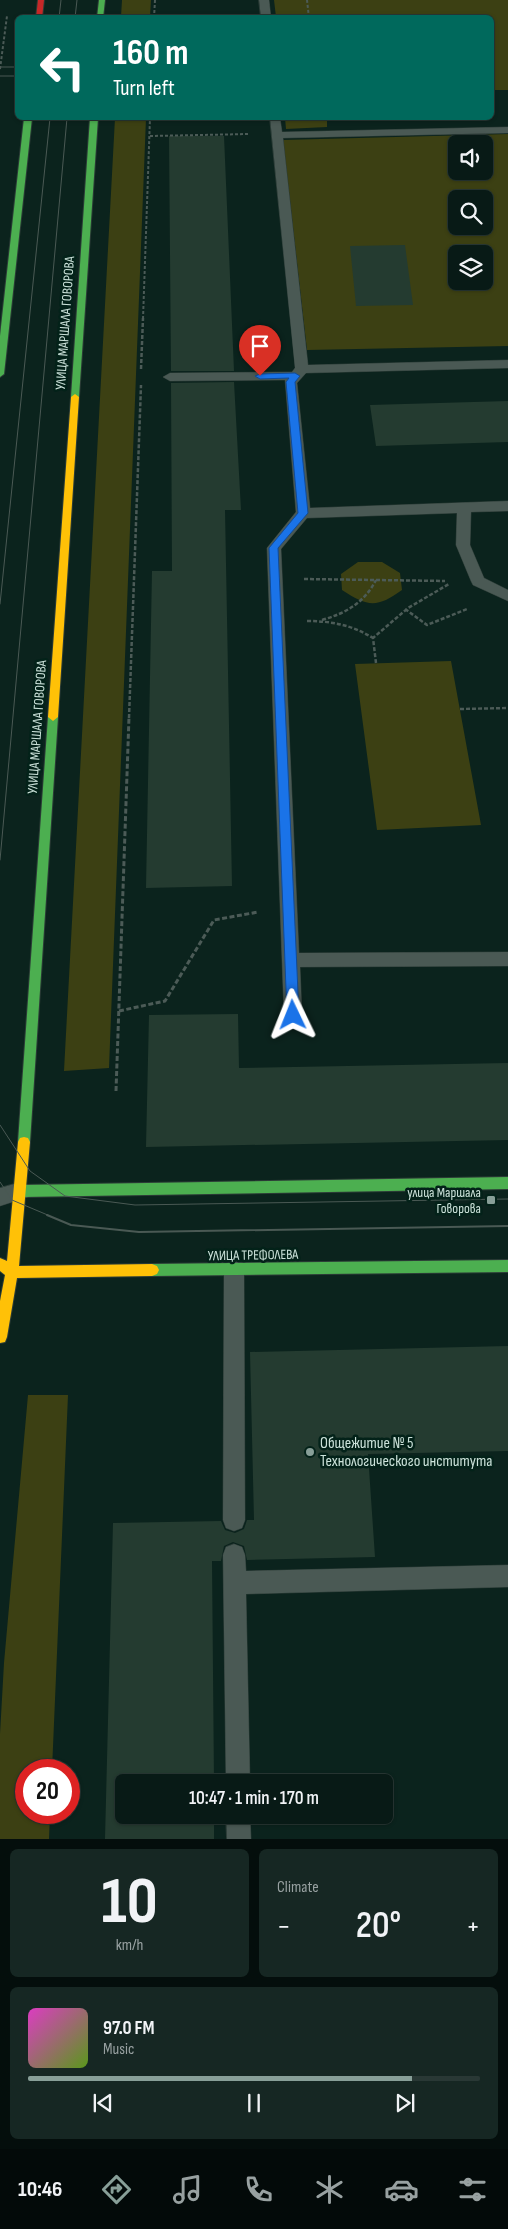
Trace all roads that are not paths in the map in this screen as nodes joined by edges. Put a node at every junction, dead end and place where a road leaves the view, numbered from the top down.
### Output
1 (41, 0) edge
2 (102, 0) edge
3 (264, 0) edge
4 (39, 15) edge
5 (100, 15) edge
6 (266, 15) edge
7 (28, 120) edge
8 (94, 120) edge
9 (275, 120) edge
10 (508, 130) edge
11 (277, 135) junction
12 (508, 364) edge
13 (298, 372) junction
14 (0, 374) edge
15 (170, 377) dead end
16 (508, 506) edge
17 (464, 508) junction
18 (303, 513) junction
19 (507, 595) edge
20 (508, 959) edge
21 (291, 960) junction
22 (293, 1015) dead end
23 (508, 1183) edge
24 (21, 1191) junction
25 (0, 1197) edge
26 (0, 1264) edge
27 (508, 1266) edge
28 (234, 1270) junction
29 (12, 1272) junction
30 (0, 1337) edge
31 (234, 1520) dead end
32 (234, 1554) dead end
33 (508, 1576) edge
34 (234, 1583) junction
35 (238, 1774) edge
36 (238, 1824) edge
37 (239, 1839) edge

1 - 4 main road
2 - 5 main road
3 - 6 lane
7 - 14 main road
8 - 24 main road, УЛИЦА МАРШАЛА ГОВОРОВА
9 - 11 lane
10 - 11 lane
11 - 13 lane
12 - 13 lane
13 - 15 lane
13 - 18 lane
16 - 17 lane
17 - 18 lane
17 - 19 lane
18 - 21 lane
20 - 21 lane
21 - 22 lane
23 - 24 main road
24 - 25 lane
24 - 29 main road, УЛИЦА МАРШАЛА ГОВОРОВА
26 - 29 main road
27 - 28 main road, УЛИЦА ТРЕФОЛЕВА
28 - 29 main road, УЛИЦА ТРЕФОЛЕВА
28 - 31 lane
29 - 30 main road, УЛИЦА МАРШАЛА ГОВОРОВА
32 - 34 lane
33 - 34 lane
34 - 35 lane
36 - 37 lane

